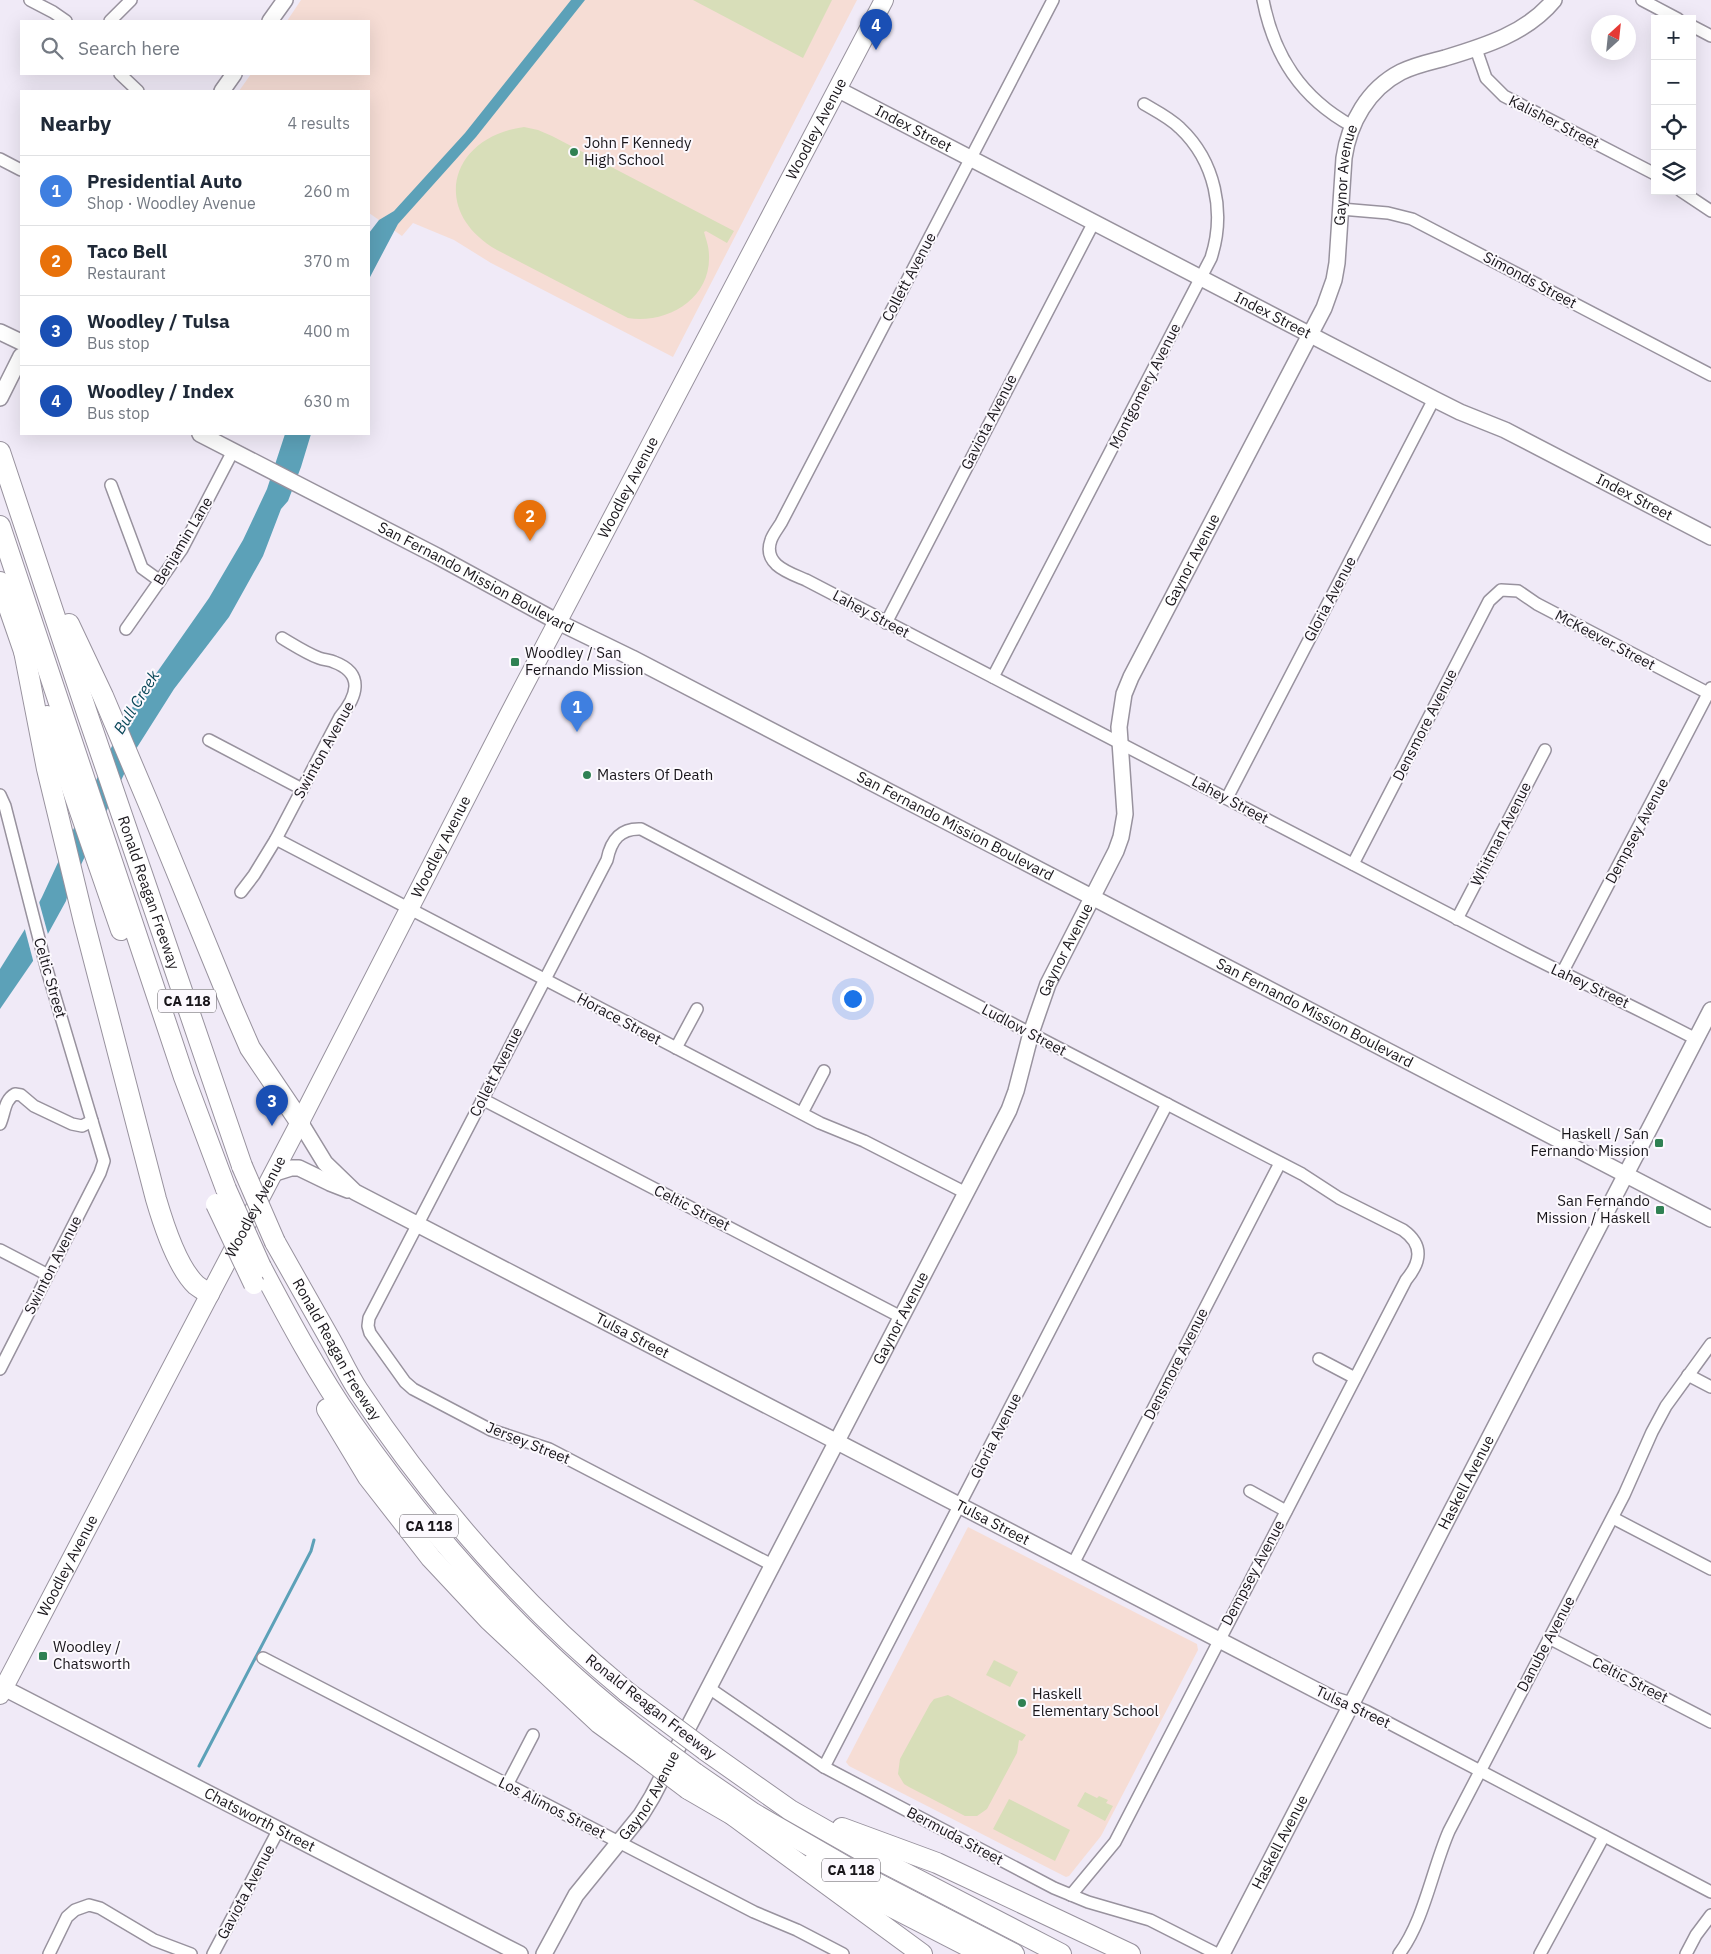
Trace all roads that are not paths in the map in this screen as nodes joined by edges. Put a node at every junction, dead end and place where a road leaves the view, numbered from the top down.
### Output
1 (30, 0) edge
2 (131, 0) edge
3 (284, 0) edge
4 (884, 0) edge
5 (1053, 0) edge
6 (1262, 0) edge
7 (1554, 0) edge
8 (1642, 0) edge
9 (1670, 15) edge
10 (65, 20) edge
11 (111, 20) edge
12 (271, 20) edge
13 (1696, 28) edge
14 (1711, 36) edge
15 (1476, 49) junction
16 (121, 75) edge
17 (233, 75) edge
18 (838, 89) junction
19 (137, 90) edge
20 (223, 90) edge
21 (1144, 104) dead end
22 (1352, 126) junction
23 (972, 158) junction
24 (0, 159) edge
25 (20, 169) edge
26 (1651, 172) edge
27 (1687, 195) edge
28 (1341, 209) junction
29 (1711, 211) edge
30 (1094, 222) junction
31 (1201, 278) junction
32 (0, 332) edge
33 (1310, 334) junction
34 (20, 342) edge
35 (20, 358) edge
36 (1711, 375) edge
37 (0, 398) edge
38 (1434, 400) junction
39 (202, 435) edge
40 (233, 451) junction
41 (0, 452) edge
42 (111, 485) dead end
43 (2, 532) edge
44 (1711, 537) edge
45 (30, 541) junction
46 (770, 555) joint
47 (160, 581) junction
48 (0, 582) edge
49 (1501, 590) joint
50 (558, 622) junction
51 (886, 623) junction
52 (126, 629) dead end
53 (282, 638) dead end
54 (24, 651) junction
55 (993, 677) junction
56 (1710, 691) edge
57 (209, 740) dead end
58 (1120, 743) junction
59 (65, 744) junction
60 (1545, 750) dead end
61 (302, 789) junction
62 (0, 795) edge
63 (1227, 798) junction
64 (626, 830) joint
65 (276, 839) junction
66 (1353, 864) junction
67 (241, 892) dead end
68 (1092, 898) junction
69 (409, 908) junction
70 (1457, 919) junction
71 (1562, 973) junction
72 (544, 980) junction
73 (697, 1009) dead end
74 (1711, 1010) edge
75 (1030, 1033) junction
76 (1696, 1039) junction
77 (676, 1048) junction
78 (824, 1071) dead end
79 (482, 1100) junction
80 (1167, 1104) junction
81 (802, 1114) junction
82 (92, 1121) junction
83 (300, 1122) junction
84 (0, 1124) edge
85 (104, 1161) joint
86 (1280, 1163) junction
87 (272, 1174) junction
88 (1625, 1175) junction
89 (355, 1192) junction
90 (966, 1193) junction
91 (1711, 1219) edge
92 (418, 1223) junction
93 (1416, 1244) joint
94 (0, 1250) edge
95 (48, 1275) junction
96 (209, 1294) junction
97 (901, 1317) junction
98 (369, 1318) joint
99 (1711, 1344) edge
100 (1319, 1358) dead end
101 (0, 1369) edge
102 (1688, 1375) junction
103 (1355, 1378) junction
104 (1711, 1387) edge
105 (837, 1441) junction
106 (1250, 1491) dead end
107 (960, 1505) junction
108 (1286, 1511) junction
109 (1613, 1518) junction
110 (1073, 1564) junction
111 (772, 1565) junction
112 (1711, 1569) edge
113 (1549, 1638) junction
114 (1219, 1639) junction
115 (263, 1658) dead end
116 (708, 1688) junction
117 (1, 1689) edge
118 (1351, 1705) junction
119 (1711, 1722) edge
120 (532, 1735) dead end
121 (824, 1767) junction
122 (1480, 1770) junction
123 (691, 1781) junction
124 (507, 1785) junction
125 (790, 1810) junction
126 (732, 1815) junction
127 (279, 1830) junction
128 (1604, 1836) junction
129 (619, 1843) junction
130 (1711, 1892) edge
131 (1071, 1894) junction
132 (1711, 1915) edge
133 (49, 1954) edge
134 (191, 1954) edge
135 (213, 1954) edge
136 (520, 1954) edge
137 (544, 1954) edge
138 (843, 1954) edge
139 (922, 1954) edge
140 (983, 1954) edge
141 (1014, 1954) edge
142 (1062, 1954) edge
143 (1130, 1954) edge
144 (1217, 1954) edge
145 (1222, 1954) edge
146 (1399, 1954) edge
147 (1540, 1954) edge
148 (1686, 1954) edge

1 - 10 street
2 - 11 street
3 - 12 street
4 - 18 main road, Woodley Avenue
5 - 23 street, Collett Avenue
6 - 22 street
7 - 15 street, Gaynor Avenue
8 - 9 street
13 - 14 street
15 - 22 street, Gaynor Avenue
15 - 26 street, Kalisher Street
16 - 19 street
17 - 20 street
18 - 23 street, Index Street
18 - 50 main road, Woodley Avenue
21 - 31 street, Montgomery Avenue
22 - 28 street, Gaynor Avenue
23 - 30 street, Index Street
23 - 46 street, Collett Avenue
24 - 25 street
27 - 29 street
28 - 33 street, Gaynor Avenue
28 - 36 street, Simonds Street
30 - 31 street, Index Street
30 - 51 street, Gaviota Avenue
31 - 33 street, Index Street
31 - 55 street, Montgomery Avenue
32 - 34 street
33 - 38 street, Index Street
33 - 58 street, Gaynor Avenue
35 - 37 street
38 - 44 street, Index Street
38 - 63 street, Gloria Avenue
39 - 40 street, San Fernando Mission Boulevard
40 - 47 street, Benjamin Lane
40 - 50 street, San Fernando Mission Boulevard
41 - 45 highway, Ronald Reagan Freeway / CA 118
42 - 47 street
43 - 59 highway, CA 118
45 - 83 highway
45 - 125 highway, Ronald Reagan Freeway / CA 118, bridge
46 - 51 street, Lahey Street
47 - 52 street, Benjamin Lane
48 - 54 highway, CA 118
49 - 56 street, McKeever Street
49 - 66 street, Densmore Avenue
50 - 68 street, San Fernando Mission Boulevard
50 - 69 main road, Woodley Avenue
51 - 55 street, Lahey Street
53 - 61 street, Swinton Avenue
54 - 59 highway, CA 118
54 - 96 highway
55 - 58 street, Lahey Street
56 - 71 street, Dempsey Avenue
57 - 61 street
58 - 63 street, Lahey Street
58 - 68 street, Gaynor Avenue
59 - 123 highway, CA 118, bridge
60 - 70 street, Whitman Avenue
61 - 65 street, Swinton Avenue
62 - 82 street, Celtic Street
63 - 66 street, Lahey Street
64 - 72 street, Collett Avenue
64 - 75 street, Ludlow Street
65 - 67 street, Swinton Avenue
65 - 69 street, Horace Street
66 - 70 street, Lahey Street
68 - 75 street, Gaynor Avenue
68 - 88 street, San Fernando Mission Boulevard
69 - 72 street, Horace Street
69 - 83 main road, Woodley Avenue
70 - 71 street, Lahey Street
71 - 76 street, Lahey Street
72 - 77 street, Horace Street
72 - 79 street, Collett Avenue
73 - 77 street
74 - 76 street, Haskell Avenue
75 - 80 street, Ludlow Street
75 - 90 street, Gaynor Avenue
76 - 88 street, Haskell Avenue
77 - 81 street, Horace Street
78 - 81 street
79 - 92 street, Collett Avenue
79 - 97 street, Celtic Street
80 - 86 street, Ludlow Street
80 - 107 street, Gloria Avenue
81 - 90 street, Horace Street
82 - 84 street
82 - 85 street, Celtic Street
83 - 87 main road, Woodley Avenue
83 - 89 street, Tulsa Street
85 - 95 street, Swinton Avenue
86 - 93 street, Ludlow Street
86 - 110 street, Densmore Avenue
87 - 89 street
87 - 96 main road, Woodley Avenue
88 - 91 street, San Fernando Mission Boulevard
88 - 118 street, Haskell Avenue
89 - 92 street, Tulsa Street
90 - 97 street, Gaynor Avenue
92 - 98 street, Collett Avenue
92 - 105 street, Tulsa Street
93 - 103 street, Dempsey Avenue
94 - 95 street
95 - 101 street, Swinton Avenue
96 - 117 main road, Woodley Avenue
97 - 105 street, Gaynor Avenue
98 - 111 street, Jersey Street
99 - 102 street, Danube Avenue
100 - 103 street
102 - 104 street
102 - 109 street, Danube Avenue
103 - 108 street, Dempsey Avenue
105 - 107 street, Tulsa Street
105 - 111 street, Gaynor Avenue
106 - 108 street
107 - 110 street, Tulsa Street
107 - 121 street, Gloria Avenue
108 - 114 street, Dempsey Avenue
109 - 112 street
109 - 113 street, Danube Avenue
110 - 114 street, Tulsa Street
111 - 116 street, Gaynor Avenue
113 - 119 street, Celtic Street
113 - 122 street, Danube Avenue
114 - 118 street, Tulsa Street
114 - 131 street, Dempsey Avenue
115 - 124 street, Los Alimos Street
116 - 121 street, Bermuda Street
116 - 129 street, Gaynor Avenue
117 - 127 street, Chatsworth Street
118 - 122 street, Tulsa Street
118 - 145 street, Haskell Avenue
120 - 124 street
121 - 131 street, Bermuda Street
122 - 128 street, Tulsa Street
122 - 146 street, Danube Avenue
123 - 126 highway, CA 118
123 - 141 highway, CA 118
124 - 129 street, Los Alimos Street
125 - 142 highway, Ronald Reagan Freeway / CA 118
125 - 143 highway
126 - 139 highway
126 - 140 highway, CA 118
127 - 135 street, Gaviota Avenue
127 - 136 street, Chatsworth Street
128 - 130 street, Tulsa Street
128 - 147 street
129 - 137 street, Gaynor Avenue
129 - 138 street, Los Alimos Street
131 - 144 street, Bermuda Street
132 - 148 street
133 - 134 street

